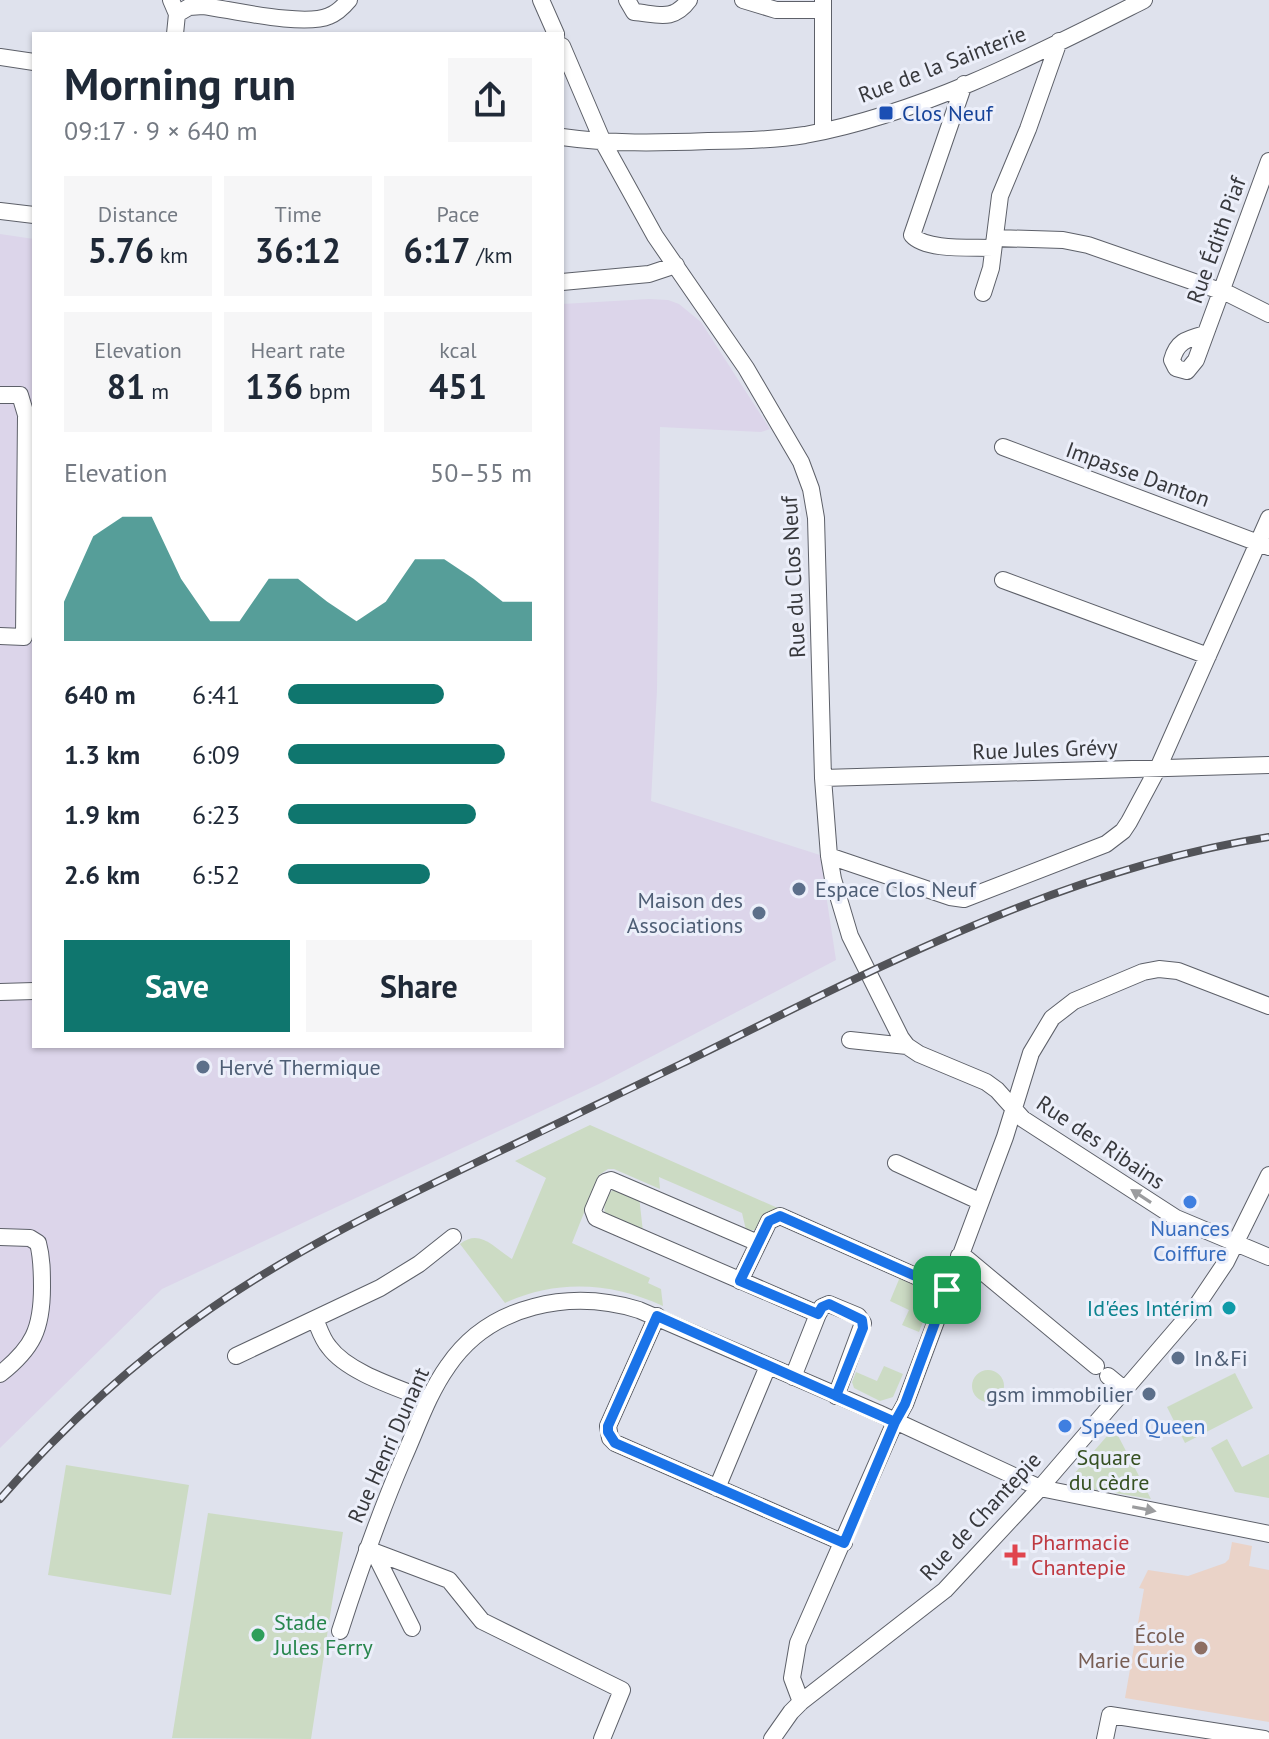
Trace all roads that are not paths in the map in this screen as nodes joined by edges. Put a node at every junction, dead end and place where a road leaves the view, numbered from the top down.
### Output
1 (349, 0) edge
2 (541, 0) edge
3 (627, 0) edge
4 (689, 0) edge
5 (743, 0) edge
6 (1144, 0) edge
7 (823, 5) edge
8 (174, 7) edge
9 (175, 32) edge
10 (555, 32) edge
11 (1059, 41) junction
12 (564, 51) edge
13 (0, 57) edge
14 (32, 62) edge
15 (964, 84) junction
16 (823, 130) junction
17 (564, 137) edge
18 (603, 142) junction
19 (1269, 161) edge
20 (0, 211) edge
21 (32, 215) edge
22 (994, 243) junction
23 (676, 265) junction
24 (564, 282) edge
25 (1221, 291) junction
26 (983, 293) dead end
27 (1269, 314) edge
28 (1205, 334) dead end
29 (0, 395) edge
30 (1003, 447) dead end
31 (1269, 518) edge
32 (1264, 544) edge
33 (1003, 580) dead end
34 (0, 636) edge
35 (1208, 656) junction
36 (1269, 765) edge
37 (1159, 766) junction
38 (823, 778) junction
39 (829, 856) junction
40 (32, 991) edge
41 (0, 992) edge
42 (1269, 1006) edge
43 (850, 1040) dead end
44 (907, 1046) junction
45 (1013, 1108) junction
46 (896, 1163) dead end
47 (1269, 1175) edge
48 (979, 1201) junction
49 (0, 1237) edge
50 (453, 1237) dead end
51 (1235, 1242) junction
52 (758, 1243) junction
53 (959, 1256) junction
54 (1269, 1257) edge
55 (740, 1281) junction
56 (947, 1290) junction
57 (818, 1314) junction
58 (657, 1316) junction
59 (315, 1319) junction
60 (236, 1356) dead end
61 (768, 1366) junction
62 (0, 1374) edge
63 (793, 1377) junction
64 (1125, 1390) junction
65 (836, 1396) junction
66 (428, 1400) junction
67 (895, 1422) junction
68 (717, 1488) junction
69 (1040, 1488) junction
70 (1269, 1534) edge
71 (844, 1543) junction
72 (370, 1550) junction
73 (412, 1628) dead end
74 (340, 1631) dead end
75 (801, 1702) junction
76 (602, 1739) edge
77 (772, 1739) edge
78 (1105, 1739) edge
79 (1264, 1739) edge

1 - 8 street
2 - 10 street
3 - 4 street
5 - 7 street
6 - 11 street, Rue de la Sainterie
7 - 16 street
8 - 9 street
11 - 15 street, Rue de la Sainterie
11 - 22 street
12 - 18 street, Rue du Clos Neuf
13 - 14 street
15 - 16 street, Rue de la Sainterie
15 - 22 street
16 - 18 street, Rue de la Sainterie
17 - 18 street, Rue de la Sainterie
18 - 23 street, Rue du Clos Neuf
19 - 25 street, Rue Édith Piaf
20 - 21 street
22 - 25 street
22 - 26 street
23 - 24 street
23 - 38 street, Rue du Clos Neuf
25 - 27 street
25 - 28 street, Rue Édith Piaf
29 - 34 street
30 - 32 street, Impasse Danton
31 - 32 street
32 - 35 street
33 - 35 street
35 - 37 street
36 - 37 street, Rue Jules Grévy
37 - 38 street, Rue Jules Grévy
37 - 39 street
38 - 39 street, Rue du Clos Neuf
39 - 44 street, Rue du Clos Neuf
40 - 41 street
42 - 45 street
43 - 44 street, Rue des Ribains
44 - 45 street, Rue des Ribains
45 - 48 street
51 -> 45 street, Rue des Ribains
46 - 48 street
47 - 51 street, Rue de Chantepie
48 - 53 street
49 - 62 street
50 - 59 street
51 - 54 street, Rue des Ribains
51 - 64 street, Rue de Chantepie
52 - 55 street
52 - 55 street
52 - 56 street
53 - 56 street
53 - 64 street
55 - 57 street
56 - 67 street
57 - 63 street
57 - 65 street
58 - 61 street, Rue Henri Dunant
58 - 66 street, Rue Henri Dunant
58 - 68 street
59 - 60 street
59 - 66 street
61 - 63 street, Rue Henri Dunant
61 - 68 street
63 - 65 street, Rue Henri Dunant
64 - 69 street, Rue de Chantepie
65 - 67 street, Rue Henri Dunant
66 - 72 street, Rue Henri Dunant
67 - 69 street, Rue Henri Dunant
67 - 71 street
68 - 71 street
69 -> 70 street, Rue Henri Dunant
69 - 75 street, Rue de Chantepie
71 - 75 street
72 - 73 street
72 - 74 street, Rue Henri Dunant
72 - 76 street
75 - 77 street, Rue de Chantepie
78 - 79 street

